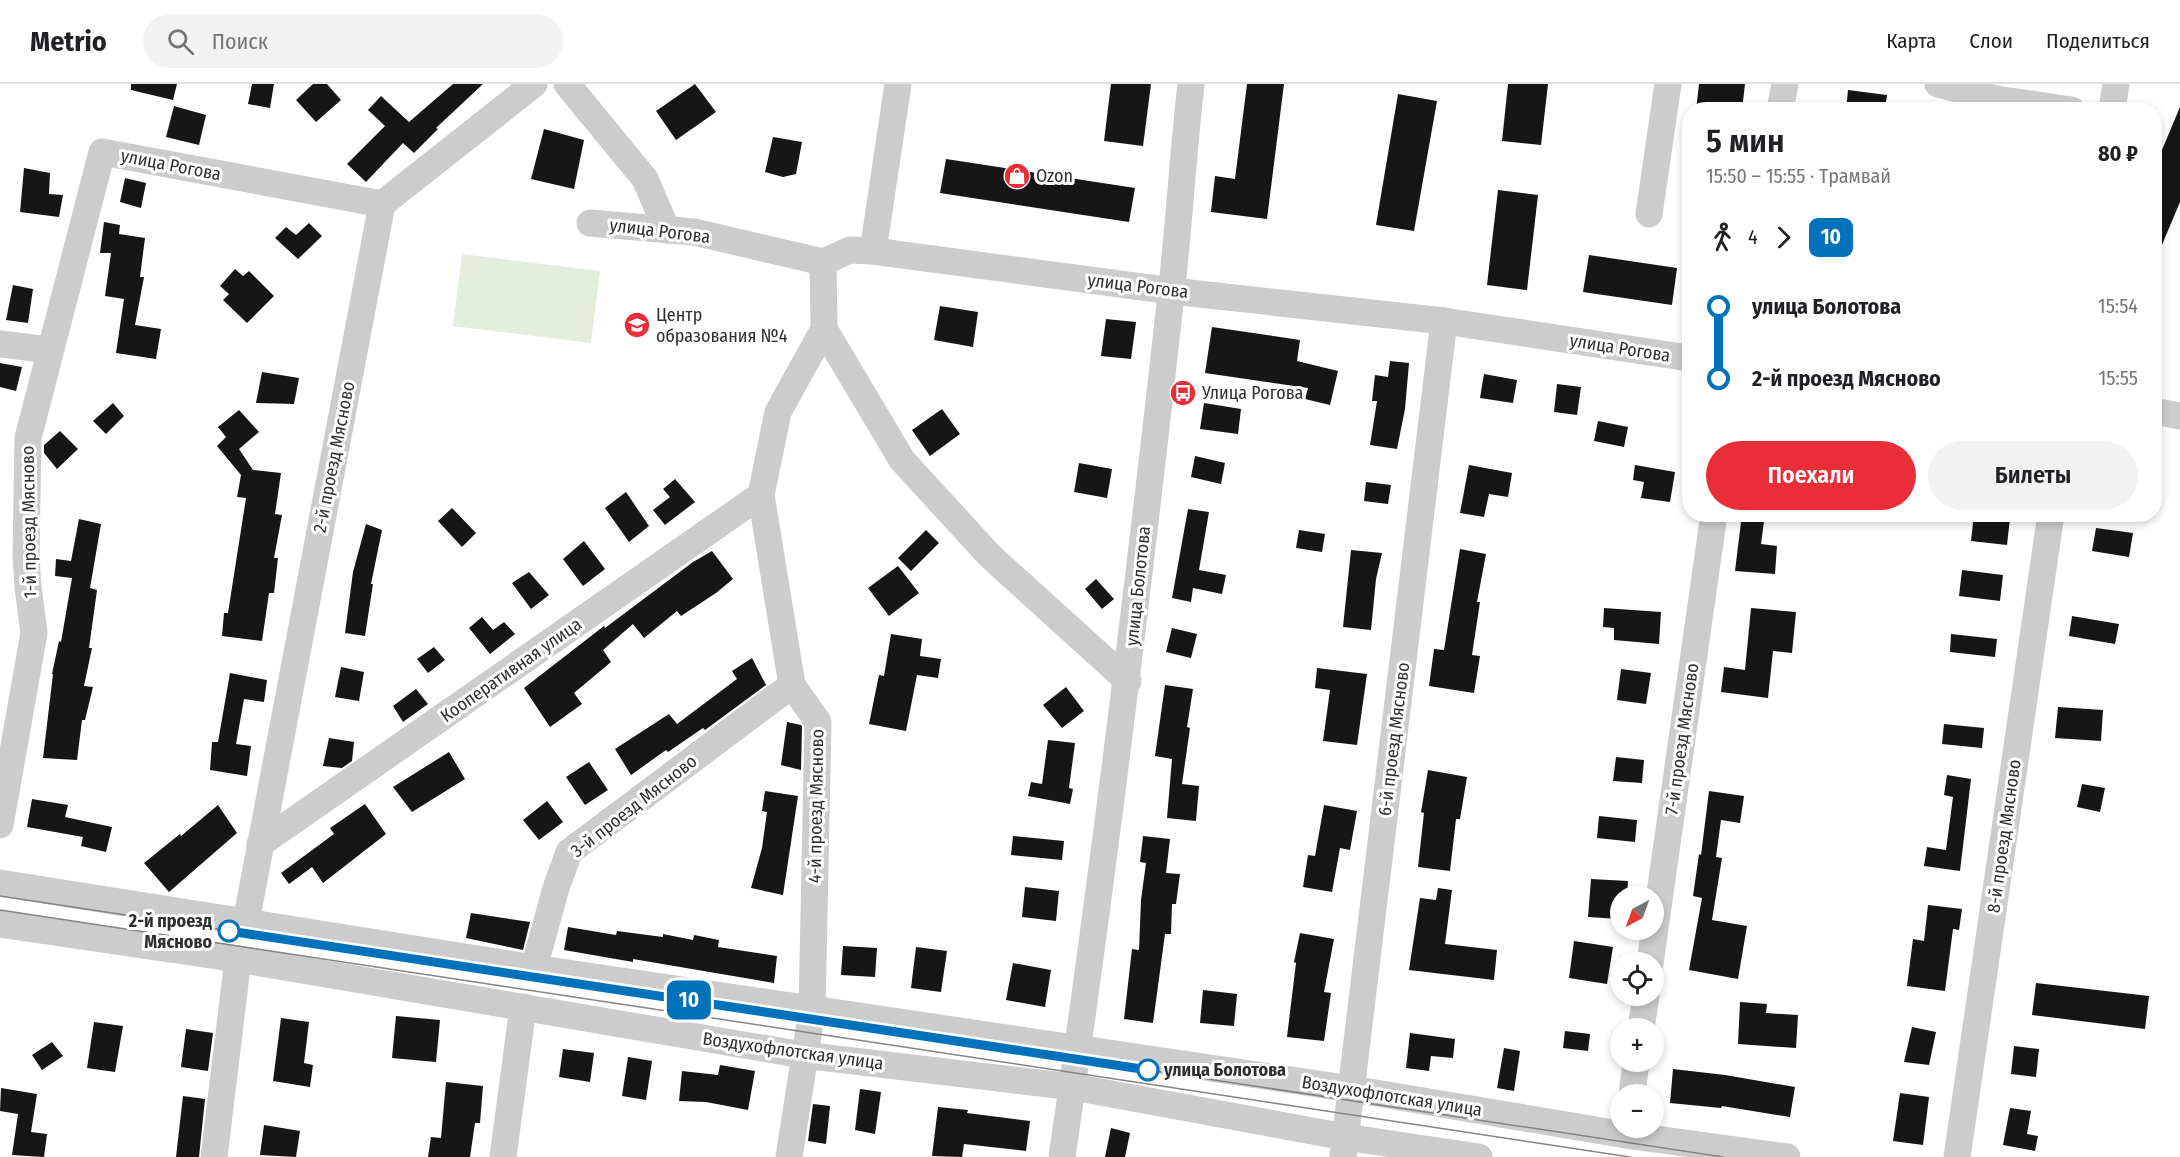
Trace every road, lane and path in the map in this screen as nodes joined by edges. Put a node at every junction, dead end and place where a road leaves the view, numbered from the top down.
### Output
1 (534, 84) edge
2 (567, 84) edge
3 (898, 84) edge
4 (1191, 84) edge
5 (1668, 84) edge
6 (1785, 84) edge
7 (1938, 84) edge
8 (2116, 84) edge
9 (1782, 102) edge
10 (1990, 102) edge
11 (2113, 102) edge
12 (102, 152) joint
13 (382, 204) junction
14 (1649, 214) dead end
15 (590, 223) dead end
16 (667, 230) junction
17 (873, 251) junction
18 (822, 262) junction
19 (1172, 291) junction
20 (1444, 321) junction
21 (824, 329) junction
22 (0, 344) edge
23 (50, 350) junction
24 (1682, 357) edge
25 (2162, 413) edge
26 (2180, 416) edge
27 (761, 495) junction
28 (1713, 522) edge
29 (2050, 522) edge
30 (1128, 681) junction
31 (792, 685) junction
32 (0, 825) edge
33 (260, 844) junction
34 (0, 883) edge
35 (246, 921) junction
36 (0, 924) edge
37 (1652, 952) edge
38 (238, 959) junction
39 (534, 968) junction
40 (523, 1006) junction
41 (812, 1010) junction
42 (1079, 1049) junction
43 (803, 1055) junction
44 (1072, 1087) junction
45 (1352, 1089) junction
46 (1625, 1140) edge
47 (1344, 1147) edge
48 (214, 1157) edge
49 (502, 1157) edge
50 (789, 1157) edge
51 (1062, 1157) edge
52 (1479, 1157) edge
53 (1787, 1157) edge
54 (1957, 1157) edge

1 - 13 street
2 - 16 street
3 - 17 street
4 - 19 street, улица Болотова
5 - 14 street
6 - 9 street
7 - 10 street
8 - 11 street
12 - 13 street, улица Рогова
12 - 23 street, 1-й проезд Мясново
13 - 33 street, 2-й проезд Мясново
15 - 16 street, улица Рогова
16 - 18 street, улица Рогова
17 - 18 street, улица Рогова
17 - 19 street, улица Рогова
18 - 21 street
19 - 20 street, улица Рогова
19 - 30 street, улица Болотова
20 - 24 street, улица Рогова
20 - 45 street, 6-й проезд Мясново
21 - 27 street, 4-й проезд Мясново
21 - 30 street
22 - 23 street
23 - 32 street, 1-й проезд Мясново
25 - 26 street
27 - 31 street, 4-й проезд Мясново
27 - 33 street, Кооперативная улица
28 - 37 street, 7-й проезд Мясново
29 - 54 street, 8-й проезд Мясново
30 - 42 street, улица Болотова
31 - 39 street, 3-й проезд Мясново
31 - 41 street, 4-й проезд Мясново
33 - 35 street, 2-й проезд Мясново
34 - 35 street, Воздухофлотская улица
35 - 39 street, Воздухофлотская улица
36 - 38 street, Воздухофлотская улица
38 - 40 street, Воздухофлотская улица
38 - 48 street
39 - 41 street, Воздухофлотская улица
40 - 43 street, Воздухофлотская улица
40 - 49 street
41 - 42 street, Воздухофлотская улица
41 - 43 street, 4-й проезд Мясново
42 - 44 street, улица Болотова
42 - 45 street, Воздухофлотская улица
43 - 44 street, Воздухофлотская улица
43 - 50 street, 4-й проезд Мясново
44 - 47 street, Воздухофлотская улица
44 - 51 street, улица Болотова
45 - 46 street, Воздухофлотская улица
45 - 47 street, 6-й проезд Мясново
46 - 53 street, Воздухофлотская улица
47 - 52 street, Воздухофлотская улица

